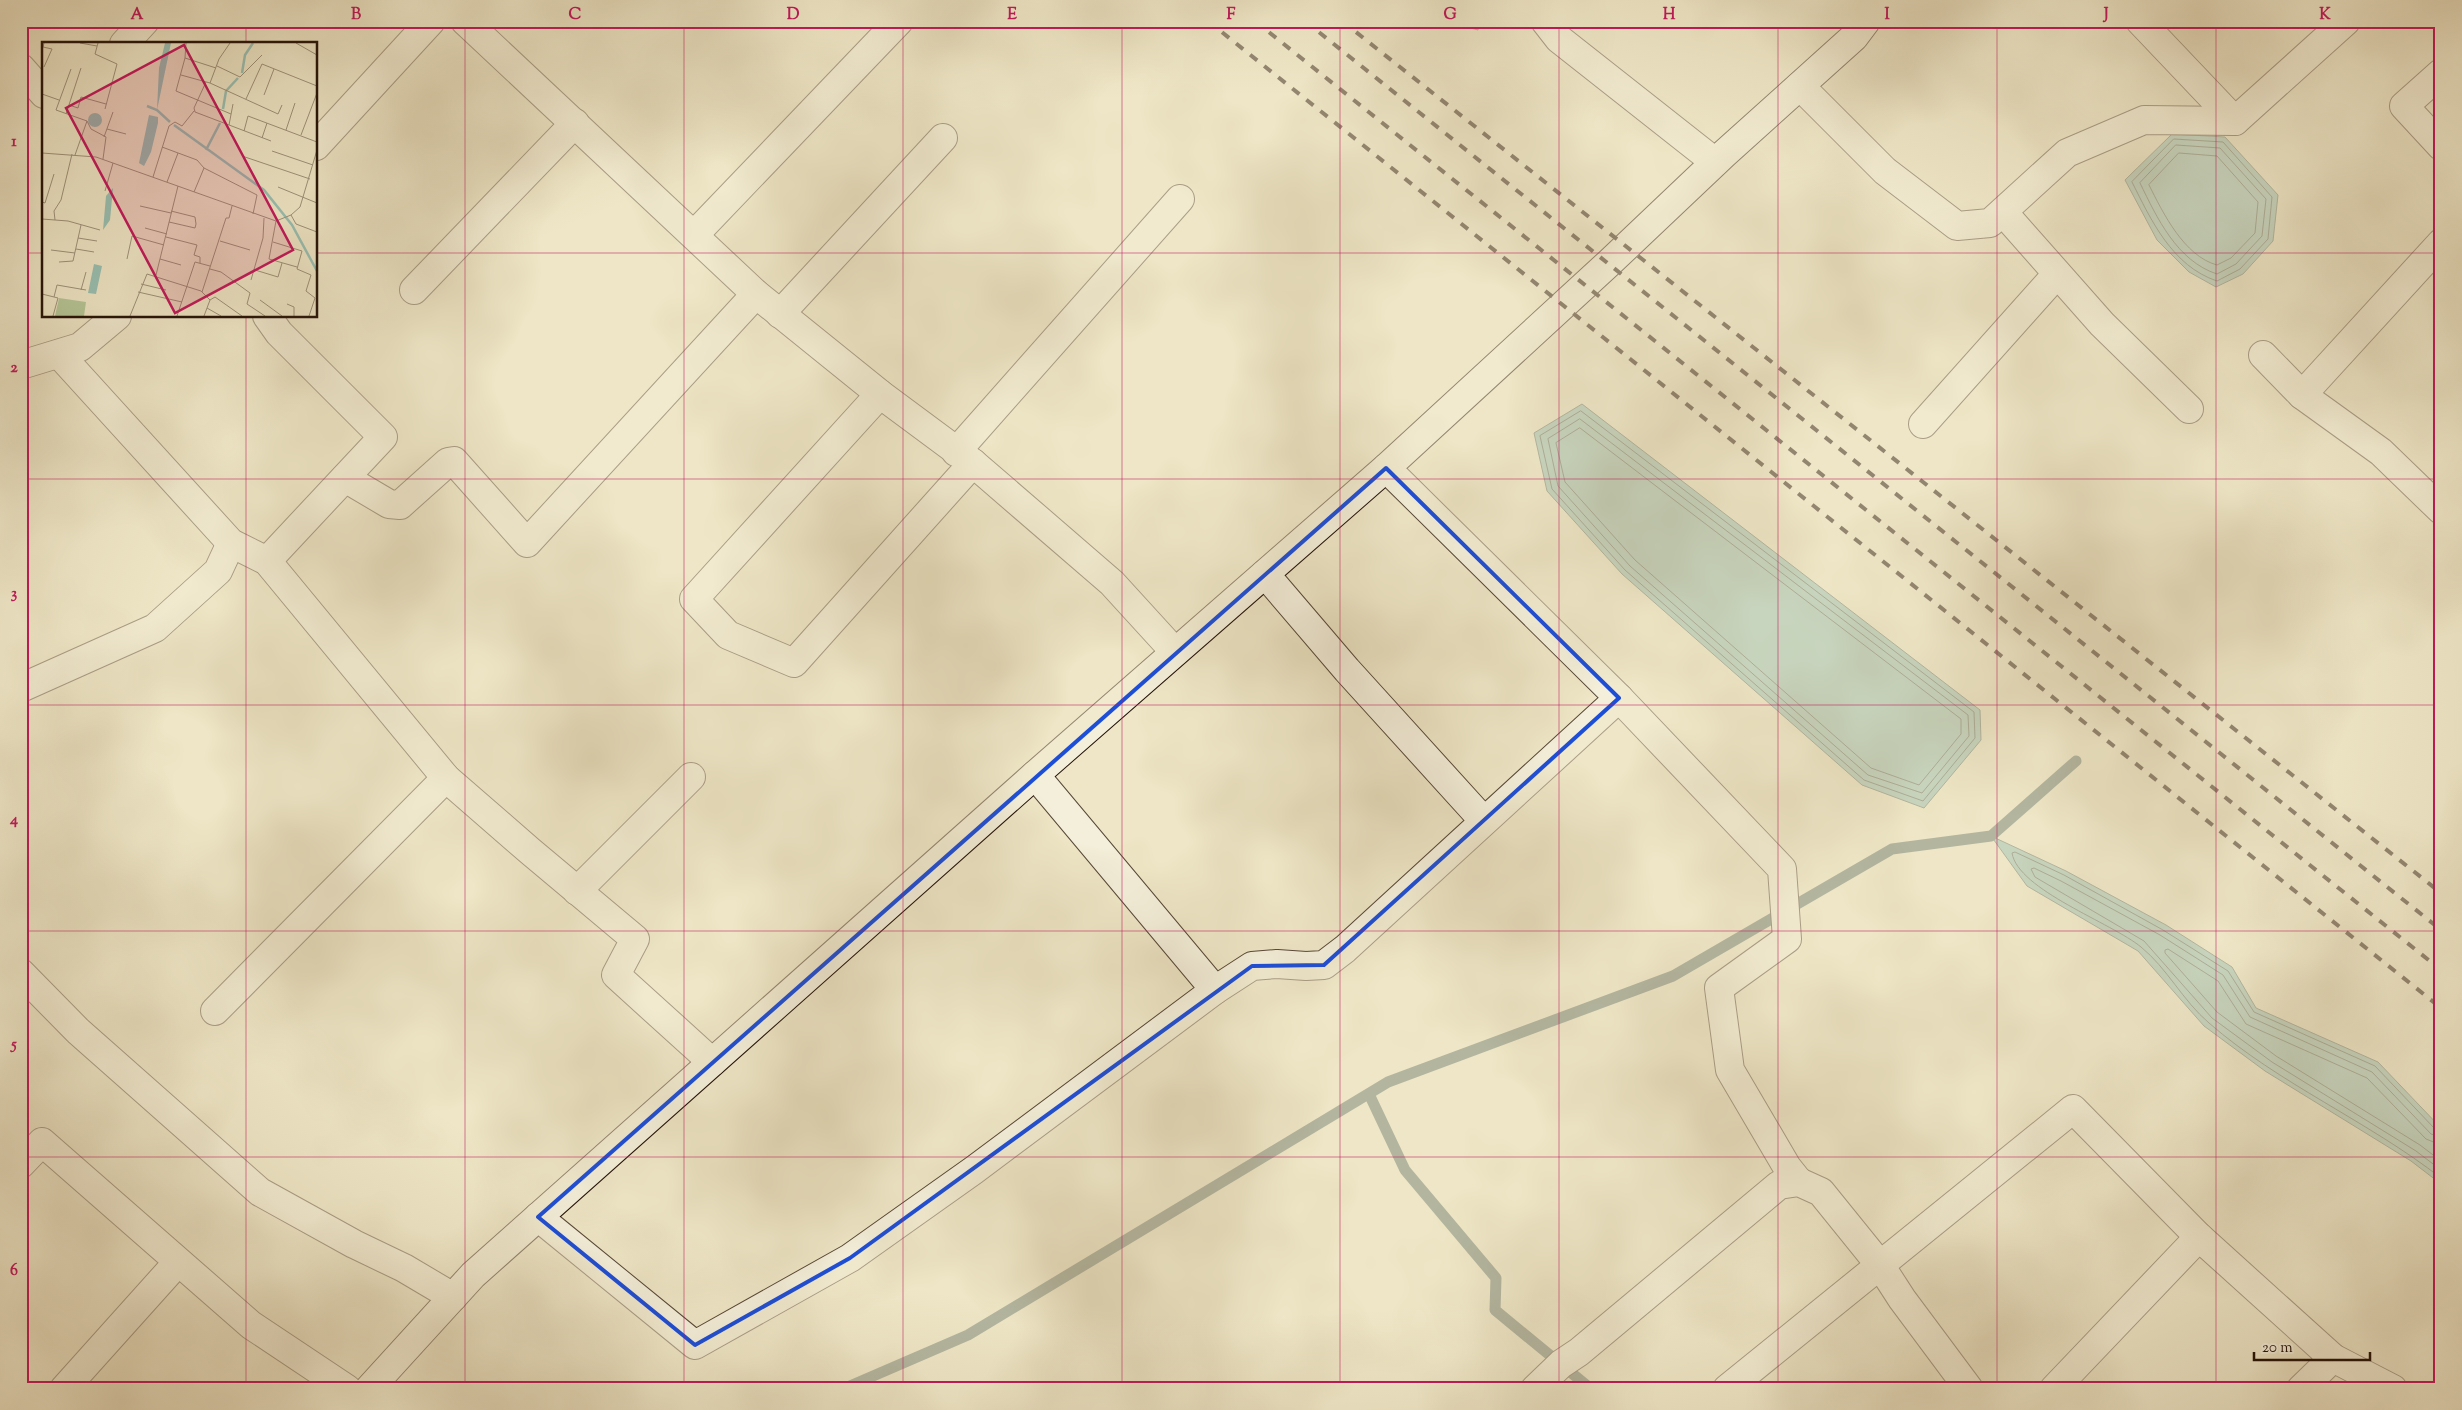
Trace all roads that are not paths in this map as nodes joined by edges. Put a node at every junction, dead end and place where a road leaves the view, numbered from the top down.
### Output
1 (145, 21) edge
2 (431, 21) edge
3 (465, 21) edge
4 (898, 21) edge
5 (1545, 21) edge
6 (1866, 21) edge
7 (2140, 21) edge
8 (2346, 21) edge
9 (126, 42) edge
10 (21, 68) edge
11 (2441, 73) edge
12 (1800, 86) junction
13 (42, 92) edge
14 (2235, 121) junction
15 (574, 124) junction
16 (943, 138) dead end
17 (318, 144) edge
18 (2441, 146) edge
19 (1715, 162) junction
20 (1180, 199) dead end
21 (2003, 212) junction
22 (694, 235) junction
23 (2441, 242) edge
24 (2056, 274) junction
25 (414, 290) dead end
26 (756, 294) junction
27 (780, 314) junction
28 (115, 318) edge
29 (268, 318) edge
30 (59, 354) junction
31 (2263, 355) dead end
32 (21, 365) edge
33 (880, 394) junction
34 (2302, 395) junction
35 (2189, 409) dead end
36 (1923, 424) dead end
37 (964, 458) junction
38 (1386, 468) junction
39 (344, 478) junction
40 (2441, 510) edge
41 (231, 543) junction
42 (267, 561) junction
43 (1265, 574) junction
44 (1175, 652) junction
45 (21, 688) edge
46 (1619, 698) junction
47 (1035, 775) junction
48 (691, 777) dead end
49 (446, 778) junction
50 (1484, 821) junction
51 (577, 890) junction
52 (21, 973) edge
53 (1214, 990) junction
54 (215, 1011) dead end
55 (712, 1062) junction
56 (21, 1164) edge
57 (1799, 1182) junction
58 (538, 1217) junction
59 (2199, 1237) junction
60 (178, 1262) junction
61 (1880, 1265) junction
62 (452, 1298) junction
63 (2332, 1358) junction
64 (64, 1389) edge
65 (347, 1389) edge
66 (369, 1389) edge
67 (1535, 1389) edge
68 (1727, 1389) edge
69 (1969, 1389) edge
70 (2054, 1389) edge
71 (2301, 1389) edge
72 (2392, 1389) edge

1 - 9 street
2 - 17 street
3 - 15 street
4 - 22 street
5 - 19 street
6 - 12 street
7 - 14 street
8 - 14 street
10 - 13 street
11 - 18 street
12 - 19 street
12 - 21 street
14 - 21 street
15 - 22 street
15 - 25 street
16 - 27 street
19 - 38 street
20 - 37 street
21 - 24 street
22 - 26 street
23 - 34 street
24 - 35 street
24 - 36 street
26 - 27 street
26 - 39 street
27 - 33 street
28 - 30 street
29 - 39 street
30 - 32 street
30 - 41 street
31 - 34 street
33 - 37 street
33 - 37 street
34 - 40 street
37 - 44 street
38 - 43 street
38 - 46 street
39 - 42 street
41 - 42 street
41 - 45 street
42 - 49 street
43 - 44 street
43 - 50 street
44 - 47 street
46 - 50 street
46 - 57 street
47 - 53 street
47 - 55 street
48 - 51 street
49 - 51 street
49 - 54 street
50 - 53 street
51 - 55 street
52 - 62 street
53 - 58 street
55 - 58 street
56 - 60 street
57 - 61 street
57 - 67 street
58 - 62 street
59 - 61 street
59 - 63 street
59 - 70 street
60 - 64 street
60 - 65 street
61 - 68 street
61 - 69 street
62 - 66 street
63 - 71 street
63 - 72 street

